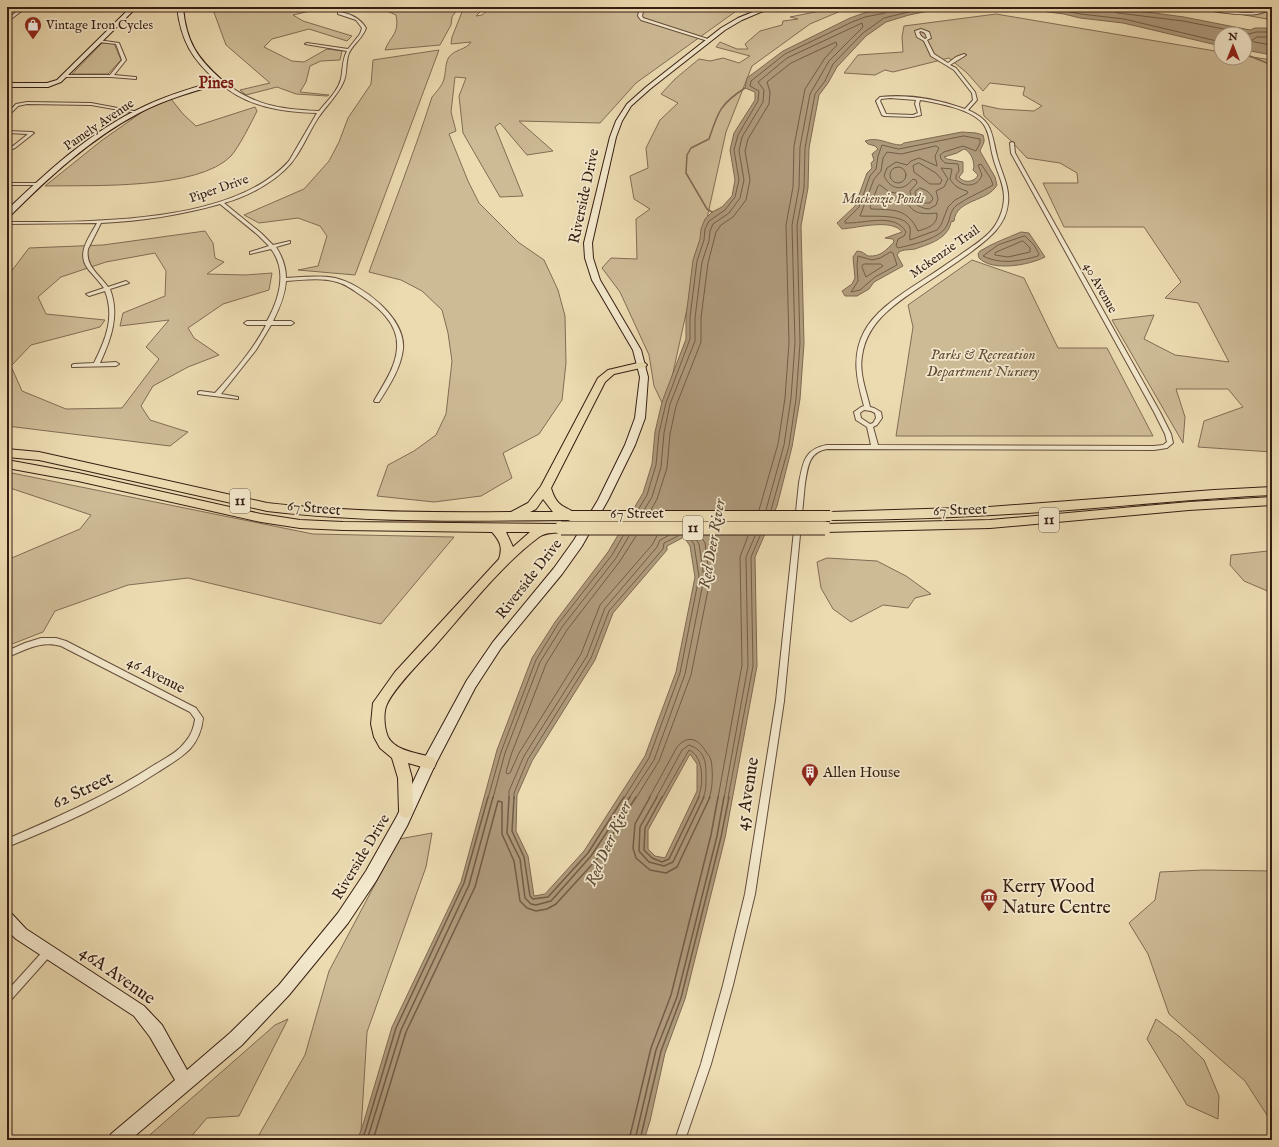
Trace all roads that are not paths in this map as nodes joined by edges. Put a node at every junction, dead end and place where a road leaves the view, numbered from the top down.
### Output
1 (13, 7) edge
2 (24, 7) edge
3 (134, 7) edge
4 (180, 7) edge
5 (642, 7) edge
6 (770, 7) edge
7 (1201, 7) edge
8 (1271, 7) edge
9 (7, 11) edge
10 (339, 13) dead end
11 (7, 21) edge
12 (709, 40) junction
13 (925, 40) dead end
14 (100, 41) junction
15 (307, 44) dead end
16 (348, 50) junction
17 (964, 56) dead end
18 (949, 64) junction
19 (64, 76) junction
20 (111, 76) junction
21 (134, 78) dead end
22 (221, 82) junction
23 (7, 85) edge
24 (918, 99) junction
25 (966, 110) junction
26 (137, 112) junction
27 (320, 112) junction
28 (7, 116) edge
29 (7, 132) edge
30 (1012, 143) dead end
31 (7, 150) edge
32 (7, 184) edge
33 (40, 184) junction
34 (221, 203) junction
35 (7, 214) edge
36 (100, 221) junction
37 (7, 223) edge
38 (288, 242) dead end
39 (272, 246) junction
40 (252, 253) dead end
41 (284, 280) junction
42 (126, 283) dead end
43 (107, 289) junction
44 (89, 294) dead end
45 (247, 323) dead end
46 (270, 323) junction
47 (291, 323) dead end
48 (116, 364) dead end
49 (96, 365) junction
50 (642, 365) junction
51 (74, 366) dead end
52 (200, 393) dead end
53 (217, 395) junction
54 (236, 398) dead end
55 (377, 401) dead end
56 (867, 408) junction
57 (870, 426) junction
58 (876, 447) junction
59 (7, 453) edge
60 (7, 464) edge
61 (545, 488) junction
62 (1272, 490) edge
63 (1272, 501) edge
64 (513, 516) junction
65 (572, 516) junction
66 (492, 523) junction
67 (549, 528) junction
68 (503, 562) junction
69 (7, 654) edge
70 (398, 754) junction
71 (170, 760) joint
72 (429, 763) junction
73 (406, 811) junction
74 (7, 844) edge
75 (7, 919) edge
76 (48, 952) junction
77 (7, 998) edge
78 (185, 1083) junction
79 (117, 1140) edge
80 (680, 1140) edge

1 - 9 main road
2 - 11 street
3 - 14 main road
4 - 22 main road
5 - 12 street
6 - 12 main road, Riverside Drive
7 - 8 street
10 - 16 street, Piper Drive
12 - 50 main road, Riverside Drive
13 - 18 street
14 - 19 main road
14 - 20 street
15 - 16 street
16 - 27 street, Piper Drive
17 - 18 street
18 - 25 street
19 - 20 street
19 - 23 main road
20 - 21 street
22 - 26 main road, Pamely Avenue
22 - 27 street
24 - 24 street, Mckenzie Trail
24 - 25 street, Mckenzie Trail
25 - 56 street, Mckenzie Trail
26 - 28 street
26 - 33 main road, Pamely Avenue
27 - 34 street, Piper Drive
29 - 31 street
30 - 58 street, 40 Avenue
32 - 33 street
33 - 35 main road, Pamely Avenue
34 - 36 street, Piper Drive
34 - 39 street
36 - 37 street, Piper Drive
36 - 43 street
38 - 39 street
39 - 40 street
39 - 41 street
41 - 46 street
41 - 55 street
42 - 43 street
43 - 44 street
43 - 49 street
45 - 46 street
46 - 47 street
46 - 53 street
48 - 49 street
49 - 51 street
50 - 61 main road
50 - 72 main road, Riverside Drive
52 - 53 street
53 - 54 street
56 - 57 street, Mckenzie Trail
56 - 57 street
57 - 58 street
58 - 80 street, 45 Avenue
59 - 66 main road, 67 Street / 11
60 - 66 main road, 67 Street / 11
61 - 64 main road
61 - 65 main road
62 - 65 main road, 67 Street / 11, bridge
63 - 67 main road, 67 Street / 11, bridge
64 - 65 main road, 67 Street / 11
64 - 66 main road, 67 Street / 11
66 - 67 main road, 67 Street / 11
66 - 68 main road
67 - 68 main road
68 - 70 main road
69 - 71 street, 46 Avenue
70 - 72 main road
70 - 73 main road
71 - 74 street, 62 Street
72 - 73 main road, Riverside Drive
73 - 78 main road, Riverside Drive
75 - 76 main road, 46A Avenue
76 - 77 street
76 - 78 main road, 46A Avenue
78 - 79 main road, Riverside Drive

